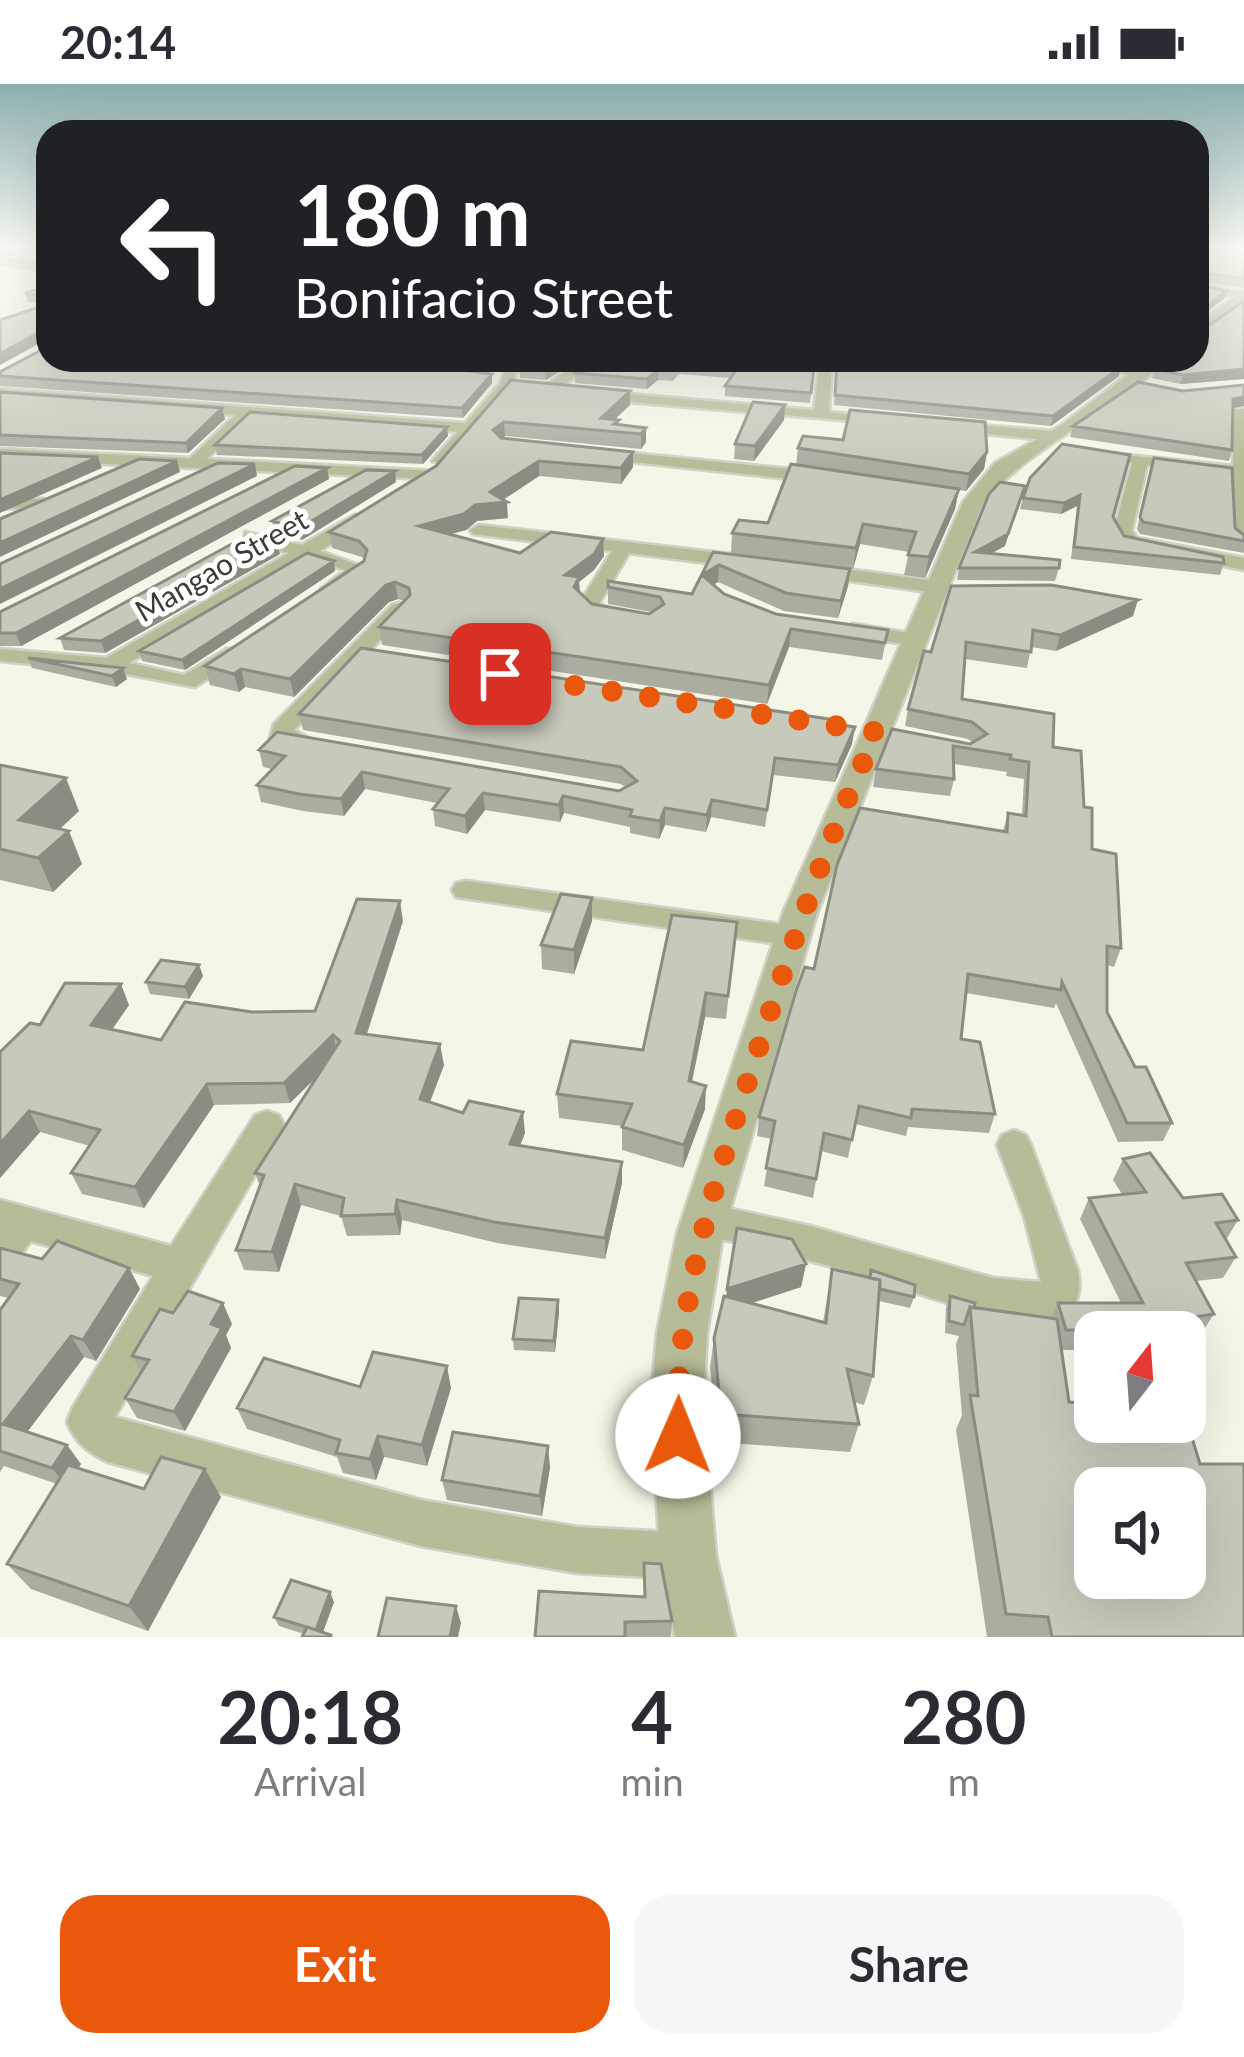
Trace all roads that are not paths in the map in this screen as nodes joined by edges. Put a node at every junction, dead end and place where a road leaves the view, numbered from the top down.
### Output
1 (510, 372) edge
2 (574, 372) edge
3 (825, 372) edge
4 (485, 374) edge
5 (1144, 376) edge
6 (96, 380) edge
7 (507, 381) junction
8 (549, 391) junction
9 (0, 393) edge
10 (83, 398) junction
11 (249, 409) junction
12 (1239, 412) edge
13 (820, 416) junction
14 (887, 421) junction
15 (911, 423) edge
16 (935, 425) edge
17 (467, 428) junction
18 (884, 445) edge
19 (1060, 446) junction
20 (579, 453) edge
21 (0, 454) edge
22 (1140, 460) junction
23 (141, 461) junction
24 (193, 464) junction
25 (218, 464) junction
26 (296, 467) junction
27 (366, 470) junction
28 (1241, 472) edge
29 (429, 474) junction
30 (103, 478) edge
31 (832, 479) edge
32 (176, 484) edge
33 (254, 489) edge
34 (328, 492) edge
35 (404, 493) edge
36 (64, 496) edge
37 (0, 503) edge
38 (44, 504) junction
39 (385, 505) edge
40 (0, 524) edge
41 (270, 525) edge
42 (479, 530) dead end
43 (251, 536) junction
44 (1244, 540) edge
45 (231, 547) edge
46 (623, 547) junction
47 (307, 551) junction
48 (1244, 564) edge
49 (777, 566) edge
50 (799, 568) edge
51 (943, 591) junction
52 (318, 598) edge
53 (399, 609) edge
54 (636, 619) edge
55 (821, 625) edge
56 (70, 634) edge
57 (914, 640) junction
58 (245, 646) edge
59 (0, 655) edge
60 (30, 655) junction
61 (110, 664) junction
62 (340, 751) edge
63 (466, 890) dead end
64 (794, 935) junction
65 (267, 1125) dead end
66 (1014, 1145) dead end
67 (704, 1219) junction
68 (8, 1231) edge
69 (180, 1266) junction
70 (688, 1556) junction
71 (706, 1637) edge

1 - 7 street
2 - 8 street
3 - 13 street
4 - 7 street
5 - 19 street
6 - 10 street
7 - 8 street
7 - 17 street
8 - 13 street
9 - 10 street
10 - 11 street
11 - 17 street
11 - 24 street
12 - 28 street
13 - 14 street
14 - 15 street
14 - 18 street
16 - 19 street
17 - 29 street
19 - 22 street
19 - 51 street
20 - 31 street
21 - 23 street
22 - 28 street
22 - 48 street
23 - 24 street
23 - 30 street
24 - 25 street
25 - 26 street
25 - 32 street
26 - 27 street
26 - 33 street
27 - 29 street
27 - 34 street
28 - 44 street
29 - 35 street
36 - 38 street
37 - 38 street
38 - 40 street
39 - 47 street, Mangao Street
41 - 43 street
42 - 46 street
43 - 45 street
43 - 47 street
46 - 49 street
46 - 54 street
47 - 52 street
47 - 61 street, Mangao Street
50 - 51 street
51 - 57 street
53 - 62 street
55 - 57 street
56 - 60 street
57 - 64 street
58 - 61 street
59 - 60 street, Mangao Street
60 - 61 street, Mangao Street
63 - 64 street
64 - 67 street
65 - 69 street
66 - 67 street
67 - 70 street
68 - 69 street
69 - 70 street
70 - 71 street

